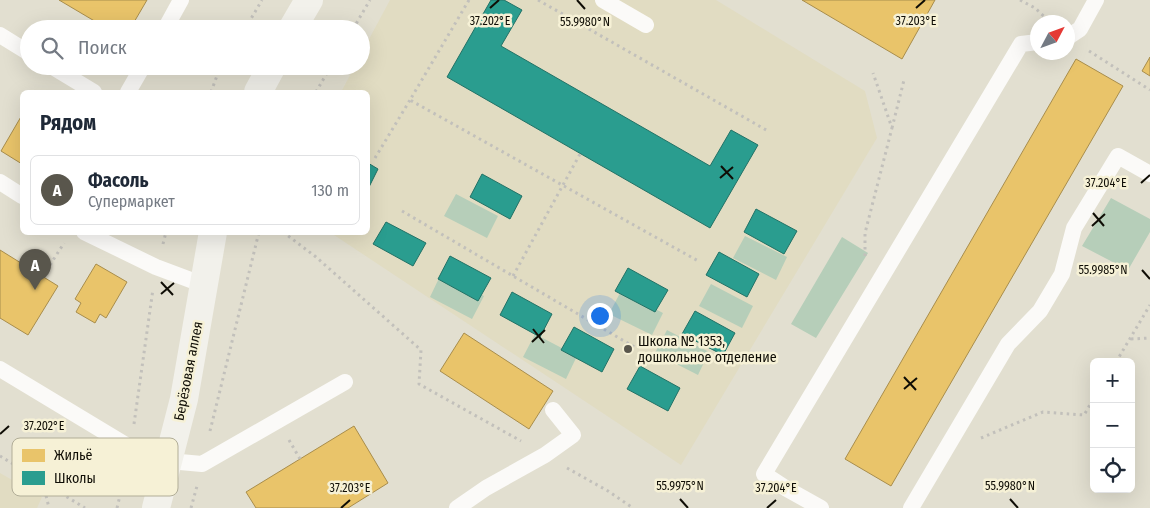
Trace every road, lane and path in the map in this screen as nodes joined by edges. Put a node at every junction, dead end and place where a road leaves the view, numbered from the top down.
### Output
1 (182, 0) edge
2 (262, 0) edge
3 (309, 0) edge
4 (370, 0) edge
5 (469, 0) edge
6 (538, 0) edge
7 (603, 0) edge
8 (1020, 0) edge
9 (1096, 0) edge
10 (1043, 15) edge
11 (170, 20) edge
12 (250, 20) edge
13 (297, 20) edge
14 (358, 20) edge
15 (646, 24) dead end
16 (1075, 32) edge
17 (0, 35) edge
18 (1030, 43) edge
19 (20, 47) edge
20 (1084, 48) dead end
21 (873, 73) dead end
22 (66, 75) edge
23 (138, 75) edge
24 (217, 75) edge
25 (267, 75) edge
26 (326, 75) edge
27 (904, 80) dead end
28 (91, 90) edge
29 (129, 90) edge
30 (212, 90) edge
31 (259, 90) edge
32 (317, 90) edge
33 (1150, 90) edge
34 (410, 100) junction
35 (892, 128) junction
36 (768, 131) dead end
37 (580, 154) dead end
38 (375, 158) dead end
39 (1150, 174) edge
40 (0, 182) edge
41 (564, 186) junction
42 (20, 195) edge
43 (402, 211) dead end
44 (90, 235) edge
45 (165, 235) edge
46 (212, 235) edge
47 (258, 235) edge
48 (287, 235) edge
49 (291, 235) edge
50 (292, 239) junction
51 (66, 240) dead end
52 (700, 262) dead end
53 (156, 267) junction
54 (43, 276) dead end
55 (513, 276) junction
56 (204, 285) junction
57 (870, 297) junction
58 (1150, 304) edge
59 (1150, 338) edge
60 (1130, 339) junction
61 (636, 348) dead end
62 (1118, 358) edge
63 (0, 369) edge
64 (345, 382) dead end
65 (1091, 403) edge
66 (553, 410) dead end
67 (114, 438) edge
68 (132, 438) edge
69 (174, 438) edge
70 (943, 454) junction
71 (544, 455) junction
72 (0, 456) edge
73 (178, 462) edge
74 (12, 464) edge
75 (202, 464) junction
76 (65, 496) edge
77 (85, 508) edge
78 (192, 508) edge
79 (457, 508) edge
80 (633, 508) edge
81 (822, 508) edge
82 (911, 508) edge

1 - 11 lane
2 - 12 path
3 - 13 street
4 - 14 path
5 - 34 path
6 - 36 path
7 - 15 lane
8 - 10 path
9 - 16 lane
17 - 19 lane
18 - 57 lane
20 - 33 path
21 - 35 path
22 - 28 lane
23 - 29 lane
24 - 30 path
25 - 31 street
26 - 32 path
27 - 35 path
34 - 38 path
34 - 41 path
35 - 57 path
37 - 41 path
39 - 70 lane
40 - 42 lane
41 - 52 path
41 - 55 path
43 - 55 path
44 - 53 lane
45 - 53 path
46 - 56 street, Берёзовая аллея
47 - 75 path
48 - 50 path
49 - 50 path
50 - 71 path
51 - 54 path
53 - 56 lane
53 - 68 path
55 - 61 path
56 - 69 street, Берёзовая аллея
57 - 81 lane
58 - 60 path
59 - 60 path
60 - 62 path
63 - 67 lane
64 - 75 lane
65 - 70 path
66 - 71 lane
70 - 82 lane
71 - 79 lane
71 - 80 path
72 - 74 path
73 - 75 lane
75 - 78 path
76 - 77 path

